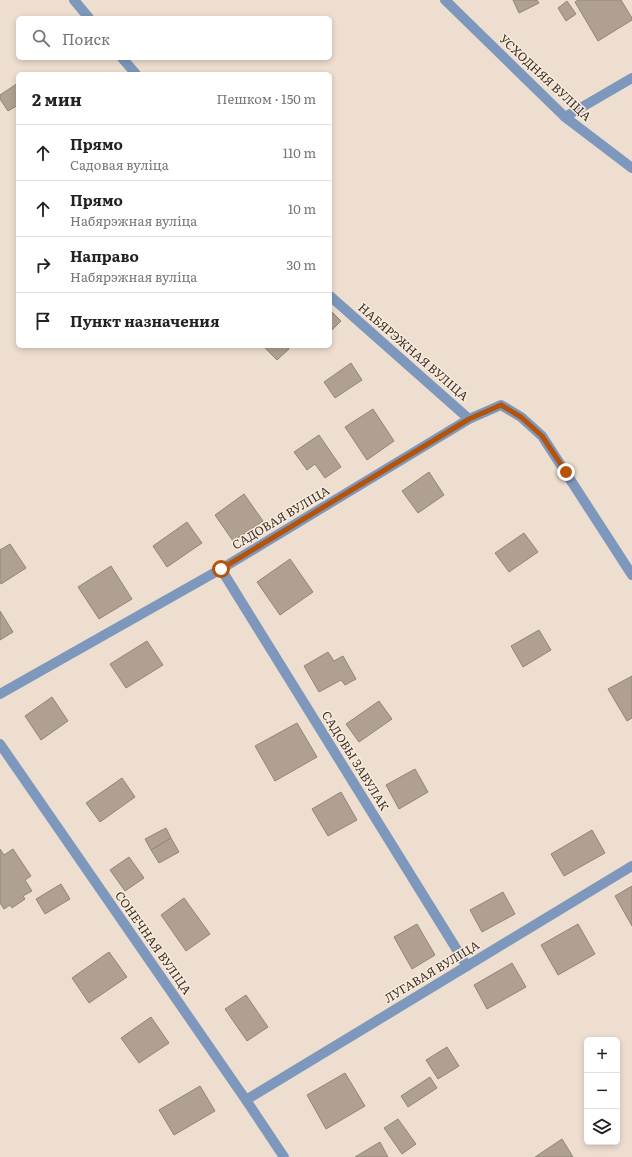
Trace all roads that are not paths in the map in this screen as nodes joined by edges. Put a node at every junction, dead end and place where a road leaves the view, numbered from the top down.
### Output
1 (74, 0) edge
2 (445, 0) edge
3 (87, 16) edge
4 (124, 60) edge
5 (134, 72) edge
6 (632, 78) edge
7 (565, 117) junction
8 (632, 168) edge
9 (332, 298) edge
10 (469, 419) junction
11 (221, 569) junction
12 (632, 575) edge
13 (0, 694) edge
14 (0, 744) edge
15 (632, 866) edge
16 (467, 966) junction
17 (246, 1100) junction
18 (284, 1157) edge

1 - 3 street
2 - 7 street, УСХОДНЯЯ ВУЛІЦА
4 - 5 street
6 - 7 street
7 - 8 street, УСХОДНЯЯ ВУЛІЦА
9 - 10 street, НАБЯРЭЖНАЯ ВУЛІЦА
10 - 11 street, САДОВАЯ ВУЛІЦА
10 - 12 street, НАБЯРЭЖНАЯ ВУЛІЦА
11 - 13 street, САДОВАЯ ВУЛІЦА
11 - 16 street, САДОВЫ ЗАВУЛАК
14 - 17 street, СОНЕЧНАЯ ВУЛІЦА
15 - 16 street, ЛУГАВАЯ ВУЛІЦА
16 - 17 street, ЛУГАВАЯ ВУЛІЦА
17 - 18 street, СОНЕЧНАЯ ВУЛІЦА

